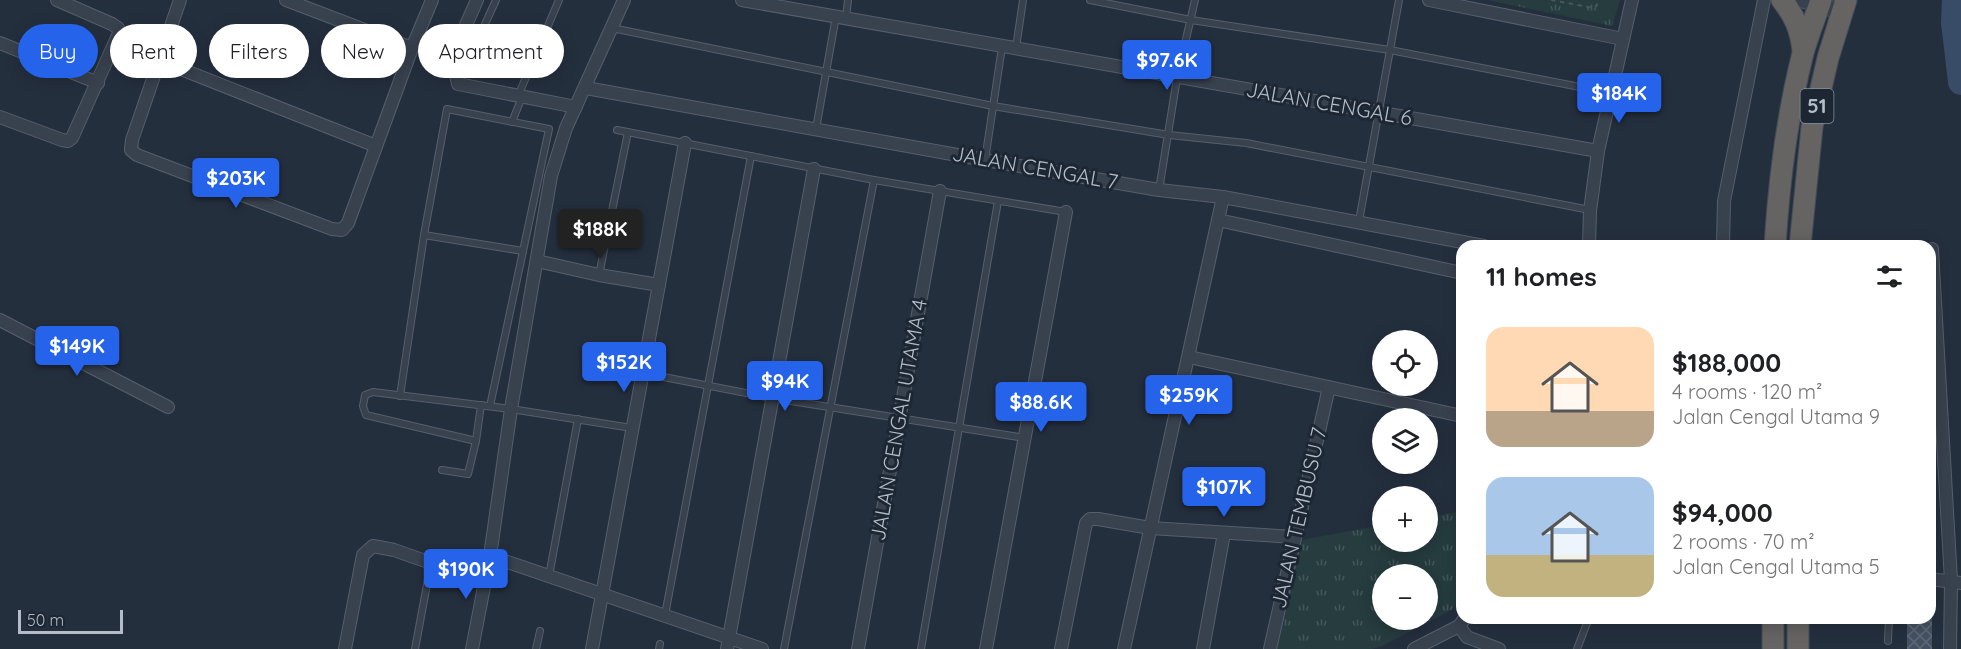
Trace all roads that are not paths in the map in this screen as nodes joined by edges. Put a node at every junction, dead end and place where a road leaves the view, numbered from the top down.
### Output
1 (57, 0) edge
2 (180, 0) edge
3 (286, 0) edge
4 (432, 0) edge
5 (477, 0) edge
6 (496, 0) edge
7 (559, 0) edge
8 (624, 0) edge
9 (742, 0) edge
10 (848, 0) edge
11 (1023, 0) edge
12 (1090, 0) edge
13 (1195, 0) edge
14 (1399, 0) edge
15 (1429, 0) edge
16 (1632, 0) edge
17 (1764, 0) edge
18 (1782, 0) edge
19 (1814, 2) edge
20 (1844, 6) edge
21 (841, 17) junction
22 (1191, 20) junction
23 (171, 24) edge
24 (612, 28) junction
25 (1623, 39) junction
26 (0, 43) edge
27 (1002, 47) junction
28 (412, 48) junction
29 (1016, 48) junction
30 (1390, 50) junction
31 (1803, 52) junction
32 (825, 72) junction
33 (197, 75) edge
34 (152, 78) edge
35 (1177, 78) junction
36 (98, 83) junction
37 (458, 84) junction
38 (586, 88) junction
39 (1611, 93) junction
40 (520, 97) junction
41 (993, 106) junction
42 (576, 107) junction
43 (1379, 111) junction
44 (0, 117) edge
45 (512, 122) junction
46 (816, 129) junction
47 (617, 130) dead end
48 (628, 132) junction
49 (1169, 135) junction
50 (686, 143) junction
51 (376, 146) junction
52 (1598, 151) junction
53 (751, 156) junction
54 (985, 160) junction
55 (1369, 166) junction
56 (814, 169) junction
57 (874, 180) junction
58 (1159, 190) junction
59 (940, 191) junction
60 (1223, 197) junction
61 (998, 201) junction
62 (1590, 211) junction
63 (1066, 212) joint
64 (1218, 220) junction
65 (1359, 221) junction
66 (424, 235) junction
67 (1456, 240) edge
68 (1589, 240) edge
69 (1723, 240) edge
70 (1775, 240) edge
71 (1801, 240) edge
72 (523, 252) junction
73 (537, 261) junction
74 (1456, 272) edge
75 (599, 275) junction
76 (659, 285) junction
77 (1936, 304) edge
78 (0, 320) edge
79 (1189, 357) junction
80 (643, 373) junction
81 (708, 386) junction
82 (1329, 387) junction
83 (400, 396) junction
84 (772, 398) junction
85 (481, 405) junction
86 (490, 406) junction
87 (168, 407) dead end
88 (830, 408) junction
89 (511, 409) junction
90 (1456, 415) edge
91 (578, 419) junction
92 (899, 419) junction
93 (633, 428) junction
94 (959, 428) junction
95 (1025, 438) junction
96 (476, 441) junction
97 (442, 470) dead end
98 (1150, 528) junction
99 (1224, 533) junction
100 (1295, 537) junction
101 (490, 556) junction
102 (431, 563) junction
103 (549, 576) junction
104 (1936, 580) edge
105 (485, 582) junction
106 (1956, 582) edge
107 (602, 594) junction
108 (664, 616) junction
109 (1458, 624) edge
110 (1463, 624) edge
111 (1587, 624) edge
112 (1773, 624) edge
113 (1798, 624) edge
114 (1889, 624) edge
115 (540, 631) dead end
116 (1888, 641) dead end
117 (728, 643) edge
118 (345, 649) edge
119 (415, 649) edge
120 (472, 649) edge
121 (536, 649) edge
122 (592, 649) edge
123 (762, 649) edge
124 (784, 649) edge
125 (858, 649) edge
126 (921, 649) edge
127 (986, 649) edge
128 (1061, 649) edge
129 (1124, 649) edge
130 (1203, 649) edge
131 (1270, 649) edge
132 (1414, 649) edge
133 (1499, 649) edge
134 (1577, 649) edge
135 (1773, 649) edge
136 (1798, 649) edge
137 (1950, 649) edge

1 - 36 street
2 - 23 street
3 - 28 street
4 - 28 street
5 - 37 street
6 - 37 lane
7 - 40 lane
8 - 24 street
9 - 21 street, JALAN CENGAL 6
10 - 21 lane
11 - 29 lane
12 - 22 lane
13 - 22 lane
14 - 30 lane
15 - 25 street
16 - 25 street
17 - 69 street
18 - 31 highway
19 - 20 street
19 - 31 highway, 51
20 - 71 highway, 51
21 - 27 street, JALAN CENGAL 6
21 - 32 lane
22 - 30 lane
22 - 35 lane
24 - 32 lane
24 - 38 street
25 - 39 street
26 - 36 street
27 - 29 street, JALAN CENGAL 6
27 - 41 lane
28 - 51 street
29 - 35 street, JALAN CENGAL 6
30 - 39 lane
30 - 43 lane
31 - 70 highway, 51
32 - 41 lane
32 - 46 lane
33 - 51 street
34 - 51 street
35 - 43 street, JALAN CENGAL 6
35 - 49 lane
36 - 44 street
37 - 40 street
38 - 42 street
38 - 46 street, JALAN CENGAL 7
39 - 52 street
40 - 42 street
40 - 45 lane
41 - 49 lane
41 - 54 lane
42 - 73 street
43 - 52 street, JALAN CENGAL 6
43 - 55 lane
45 - 66 lane
45 - 72 lane
46 - 54 street, JALAN CENGAL 7
47 - 48 lane
48 - 50 lane
48 - 75 lane
49 - 55 lane
49 - 58 lane
50 - 53 lane
50 - 76 street
52 - 62 street
53 - 56 lane
53 - 81 lane
54 - 58 street, JALAN CENGAL 7
55 - 62 lane
55 - 65 lane
56 - 57 lane
56 - 84 street
57 - 59 lane
57 - 88 lane
58 - 60 street, JALAN CENGAL 7
59 - 61 lane
59 - 92 street, JALAN CENGAL UTAMA 4
60 - 64 street
60 - 65 street, JALAN CENGAL 7
61 - 63 lane
61 - 94 lane
62 - 68 street
63 - 95 street
64 - 74 street
64 - 79 street
65 - 67 street, JALAN CENGAL 7
66 - 72 lane
66 - 83 lane
72 - 86 lane
73 - 75 street
73 - 89 street
75 - 76 street
76 - 80 street
77 - 106 street
78 - 87 street
79 - 82 street
79 - 98 street
80 - 81 lane
80 - 93 street
81 - 84 lane
81 - 108 lane
82 - 90 street
82 - 100 street, JALAN TEMBUSU 7
83 - 85 lane
83 - 96 lane
84 - 88 lane
84 - 117 street
85 - 86 lane
85 - 96 lane
86 - 89 lane
88 - 92 lane
88 - 124 lane
89 - 91 lane
89 - 101 street
91 - 93 lane
91 - 103 lane
92 - 94 lane
92 - 125 street, JALAN CENGAL UTAMA 4
93 - 107 street
94 - 95 lane
94 - 126 lane
95 - 127 street
96 - 97 lane
98 - 99 street
98 - 128 street
98 - 129 street
99 - 100 street
99 - 130 street
100 - 131 street, JALAN TEMBUSU 7
101 - 103 street
101 - 105 street
102 - 105 street
102 - 118 street
102 - 119 lane
103 - 107 street
104 - 106 street
105 - 120 street
106 - 137 street
107 - 108 street
107 - 122 street
108 - 117 street
109 - 132 street
110 - 133 street
111 - 134 lane
112 - 135 highway
113 - 136 highway
114 - 116 lane
115 - 121 lane
117 - 123 street

